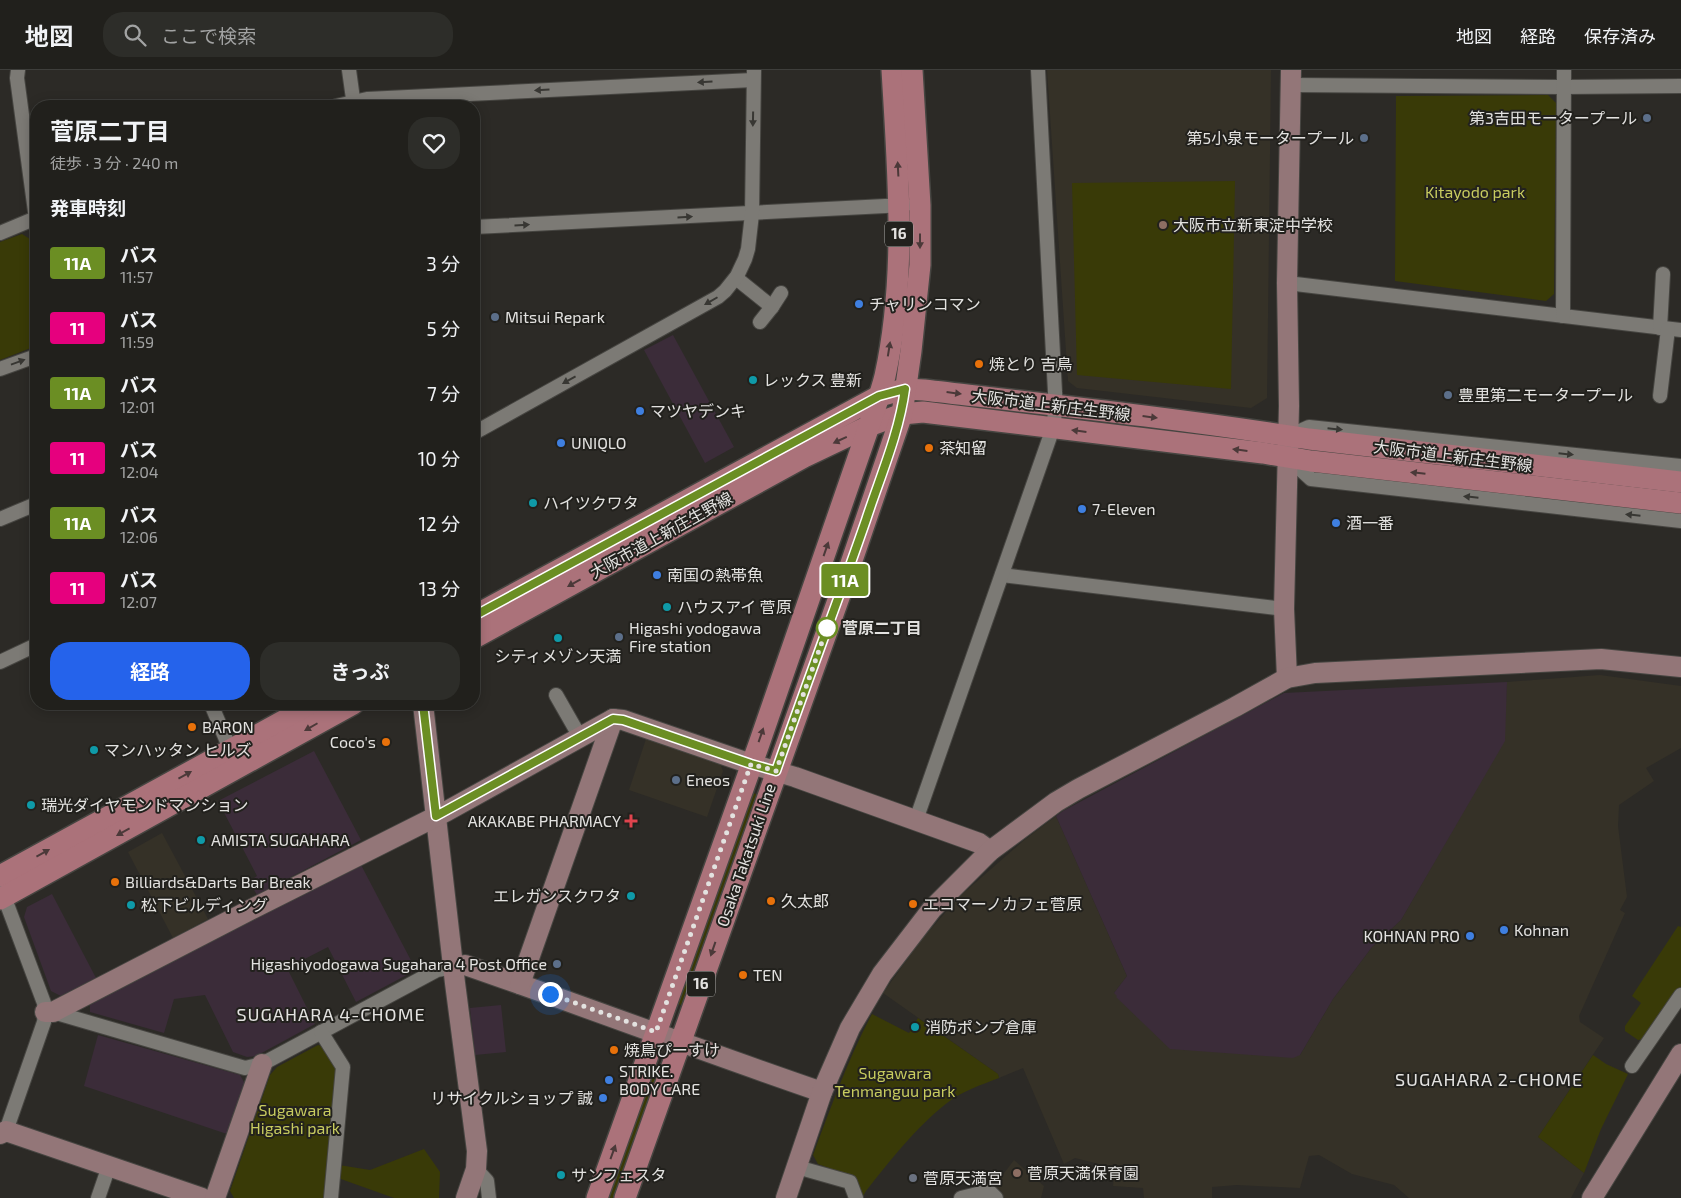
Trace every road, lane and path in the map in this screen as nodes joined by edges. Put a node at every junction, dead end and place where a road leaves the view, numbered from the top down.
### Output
1 (18, 70) edge
2 (349, 70) edge
3 (892, 70) edge
4 (912, 70) edge
5 (1038, 70) edge
6 (1564, 70) edge
7 (754, 75) edge
8 (1291, 78) edge
9 (1681, 86) edge
10 (1563, 87) junction
11 (353, 100) edge
12 (365, 100) edge
13 (30, 174) edge
14 (910, 205) junction
15 (752, 214) junction
16 (30, 221) edge
17 (480, 227) edge
18 (0, 233) edge
19 (1663, 274) dead end
20 (736, 278) junction
21 (1287, 283) junction
22 (781, 293) dead end
23 (772, 307) junction
24 (1563, 316) junction
25 (760, 322) dead end
26 (1670, 329) edge
27 (30, 358) edge
28 (0, 369) edge
29 (905, 389) junction
30 (879, 396) junction
31 (1660, 396) dead end
32 (1056, 405) junction
33 (902, 414) junction
34 (869, 426) junction
35 (1053, 428) junction
36 (480, 430) edge
37 (1288, 436) junction
38 (1288, 458) junction
39 (1681, 466) edge
40 (1666, 487) edge
41 (1681, 503) edge
42 (30, 506) edge
43 (0, 519) edge
44 (1681, 521) edge
45 (1002, 574) junction
46 (1284, 609) junction
47 (480, 613) edge
48 (480, 635) edge
49 (30, 648) edge
50 (0, 662) edge
51 (1681, 667) edge
52 (1287, 678) junction
53 (556, 695) dead end
54 (214, 710) edge
55 (305, 710) edge
56 (340, 710) edge
57 (424, 710) edge
58 (613, 719) junction
59 (580, 737) junction
60 (235, 759) junction
61 (751, 764) junction
62 (776, 771) junction
63 (436, 816) junction
64 (916, 820) junction
65 (990, 850) junction
66 (0, 876) edge
67 (1, 894) edge
68 (453, 967) junction
69 (520, 984) junction
70 (1681, 995) edge
71 (49, 1012) junction
72 (321, 1032) junction
73 (656, 1032) junction
74 (680, 1042) junction
75 (1681, 1054) edge
76 (262, 1064) junction
77 (1632, 1066) dead end
78 (822, 1092) junction
79 (2, 1138) edge
80 (109, 1166) junction
81 (797, 1167) junction
82 (476, 1170) junction
83 (98, 1198) edge
84 (202, 1198) edge
85 (216, 1198) edge
86 (331, 1198) edge
87 (466, 1198) edge
88 (489, 1198) edge
89 (597, 1198) edge
90 (625, 1198) edge
91 (786, 1198) edge
92 (856, 1198) edge
93 (961, 1198) edge
94 (996, 1198) edge
95 (1592, 1198) edge

1 - 13 street
2 - 11 street
14 -> 3 main road, Osaka Takatsuki Line / 16
4 - 14 main road, Osaka Takatsuki Line / 16
5 - 32 street
6 - 10 street
7 -> 12 street
7 -> 15 street
8 - 10 street
8 - 21 street
9 - 10 street
10 - 24 street
14 - 15 street
14 -> 29 main road, Osaka Takatsuki Line / 16
30 -> 14 main road, Osaka Takatsuki Line / 16
17 -> 15 street
15 - 20 street
16 - 18 street
19 - 26 street
20 - 23 street
20 -> 36 street
21 - 24 street
21 - 37 street
22 - 23 street
23 - 25 street
24 - 26 street
26 - 31 street
28 -> 27 street
29 - 30 main road, 大阪市道上新庄生野線
29 -> 32 main road, 大阪市道上新庄生野線
29 - 33 main road, Osaka Takatsuki Line / 16
30 - 34 main road, Osaka Takatsuki Line / 16
30 - 47 main road, 大阪市道上新庄生野線
32 - 35 street
32 -> 37 main road, 大阪市道上新庄生野線
33 - 34 main road, 大阪市道上新庄生野線
33 - 35 main road, 大阪市道上新庄生野線
33 - 62 main road, Osaka Takatsuki Line / 16
34 -> 48 main road, 大阪市道上新庄生野線
61 -> 34 main road, Osaka Takatsuki Line / 16
38 -> 35 main road, 大阪市道上新庄生野線
35 - 45 street
37 - 38 street
37 -> 39 street
37 - 40 main road, 大阪市道上新庄生野線
40 -> 38 main road, 大阪市道上新庄生野線
44 -> 38 street
38 - 46 street
40 - 41 main road, 大阪市道上新庄生野線
42 - 43 street
45 - 46 street
45 - 64 street
46 - 52 street
49 - 50 street
51 - 52 street
52 - 65 street
53 - 59 street
54 - 60 street
55 - 60 main road
56 -> 60 main road
57 - 63 street
58 - 59 street
58 - 61 street
58 - 69 street
59 - 63 street
66 -> 60 main road
60 -> 67 main road
61 - 62 street
61 - 73 main road, Osaka Takatsuki Line / 16
62 - 64 street
62 -> 74 main road, Osaka Takatsuki Line / 16
63 - 68 street
63 - 71 street
64 - 65 street
65 - 78 street
67 - 71 street
68 - 69 street
68 - 72 street
68 - 82 street
69 - 73 street
70 - 77 street
71 - 76 street
71 - 79 street
72 - 76 street
72 - 86 street
73 - 74 street
89 -> 73 main road, Osaka Takatsuki Line / 16
74 - 78 street
74 - 90 main road, Osaka Takatsuki Line / 16
75 - 95 street
76 - 85 street
78 - 81 street
79 - 80 street
80 - 83 street
80 - 84 street
81 - 91 street
81 - 92 street
82 - 87 street
82 - 88 street
93 - 94 street

